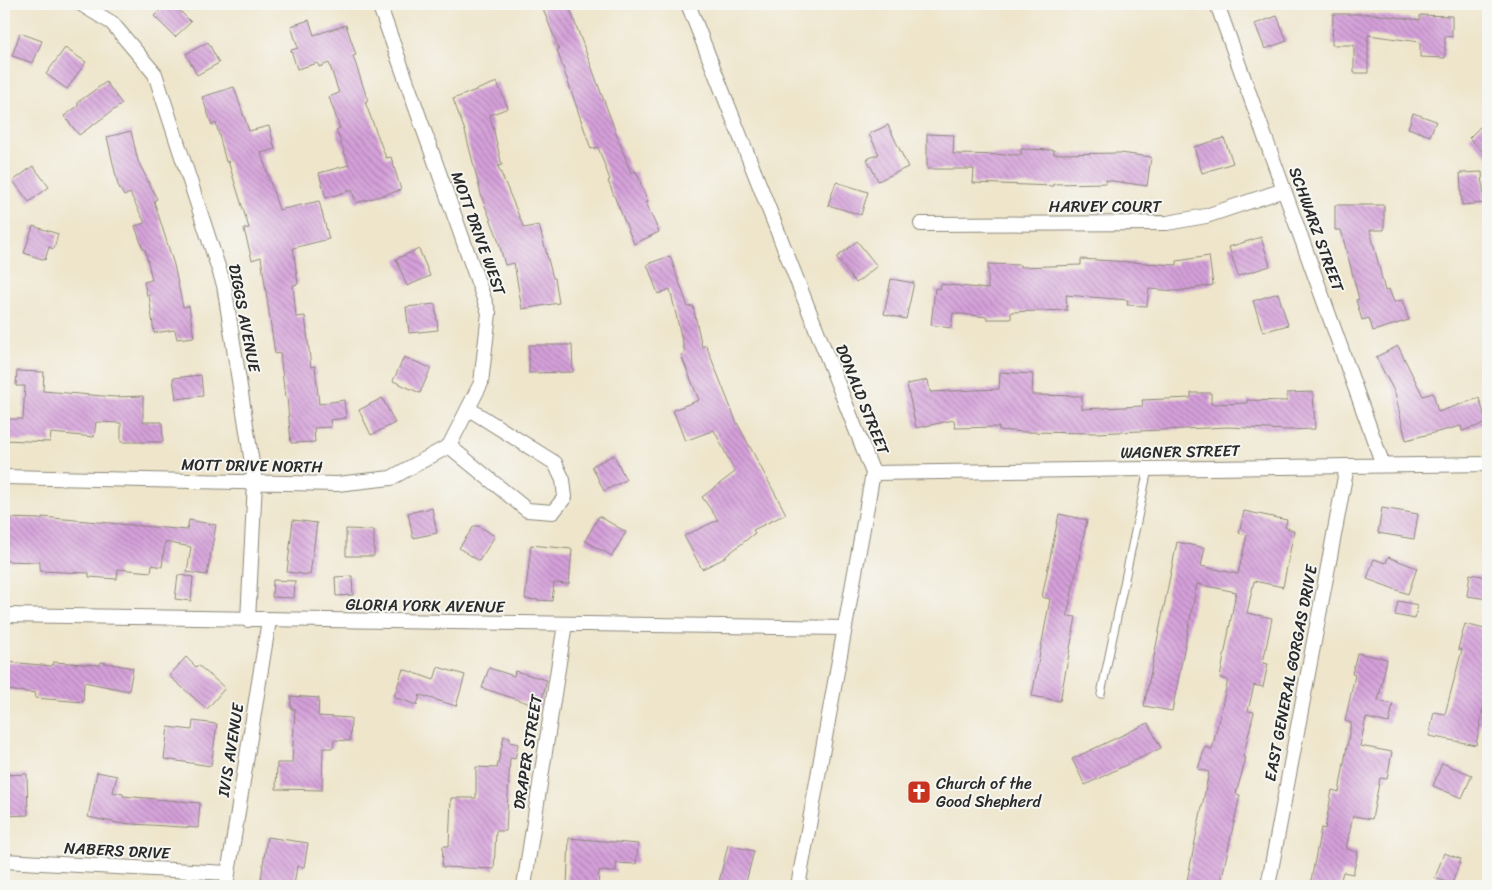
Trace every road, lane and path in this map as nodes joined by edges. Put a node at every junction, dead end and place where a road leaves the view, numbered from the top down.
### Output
1 (80, 4) edge
2 (380, 4) edge
3 (688, 4) edge
4 (1217, 4) edge
5 (1284, 190) junction
6 (921, 224) dead end
7 (469, 409) junction
8 (449, 446) junction
9 (1488, 464) edge
10 (1383, 465) junction
11 (1347, 466) junction
12 (1148, 469) junction
13 (873, 473) junction
14 (4, 477) edge
15 (255, 482) junction
16 (4, 615) edge
17 (248, 620) junction
18 (269, 620) junction
19 (565, 624) junction
20 (845, 628) junction
21 (1101, 694) dead end
22 (4, 861) edge
23 (227, 880) edge
24 (524, 886) edge
25 (798, 886) edge
26 (1268, 886) edge

1 - 15 street, DIGGS AVENUE
2 - 7 street, MOTT DRIVE WEST
3 - 13 street, DONALD STREET
4 - 5 street, SCHWARZ STREET
5 - 6 street, HARVEY COURT
5 - 10 street, SCHWARZ STREET
7 - 8 street
7 - 8 street
8 - 15 street, MOTT DRIVE NORTH
9 - 10 street, WAGNER STREET
10 - 11 street, WAGNER STREET
11 - 12 street, WAGNER STREET
11 - 26 street, EAST GENERAL GORGAS DRIVE
12 - 13 street, WAGNER STREET
12 - 21 lane
13 - 20 street, DONALD STREET
14 - 15 street, MOTT DRIVE NORTH
15 - 17 street, DIGGS AVENUE
16 - 17 street, GLORIA YORK AVENUE
17 - 18 street, GLORIA YORK AVENUE
18 - 19 street, GLORIA YORK AVENUE
18 - 23 street, IVIS AVENUE
19 - 20 street, GLORIA YORK AVENUE
19 - 24 street, DRAPER STREET
20 - 25 street, DONALD STREET
22 - 23 street, NABERS DRIVE

